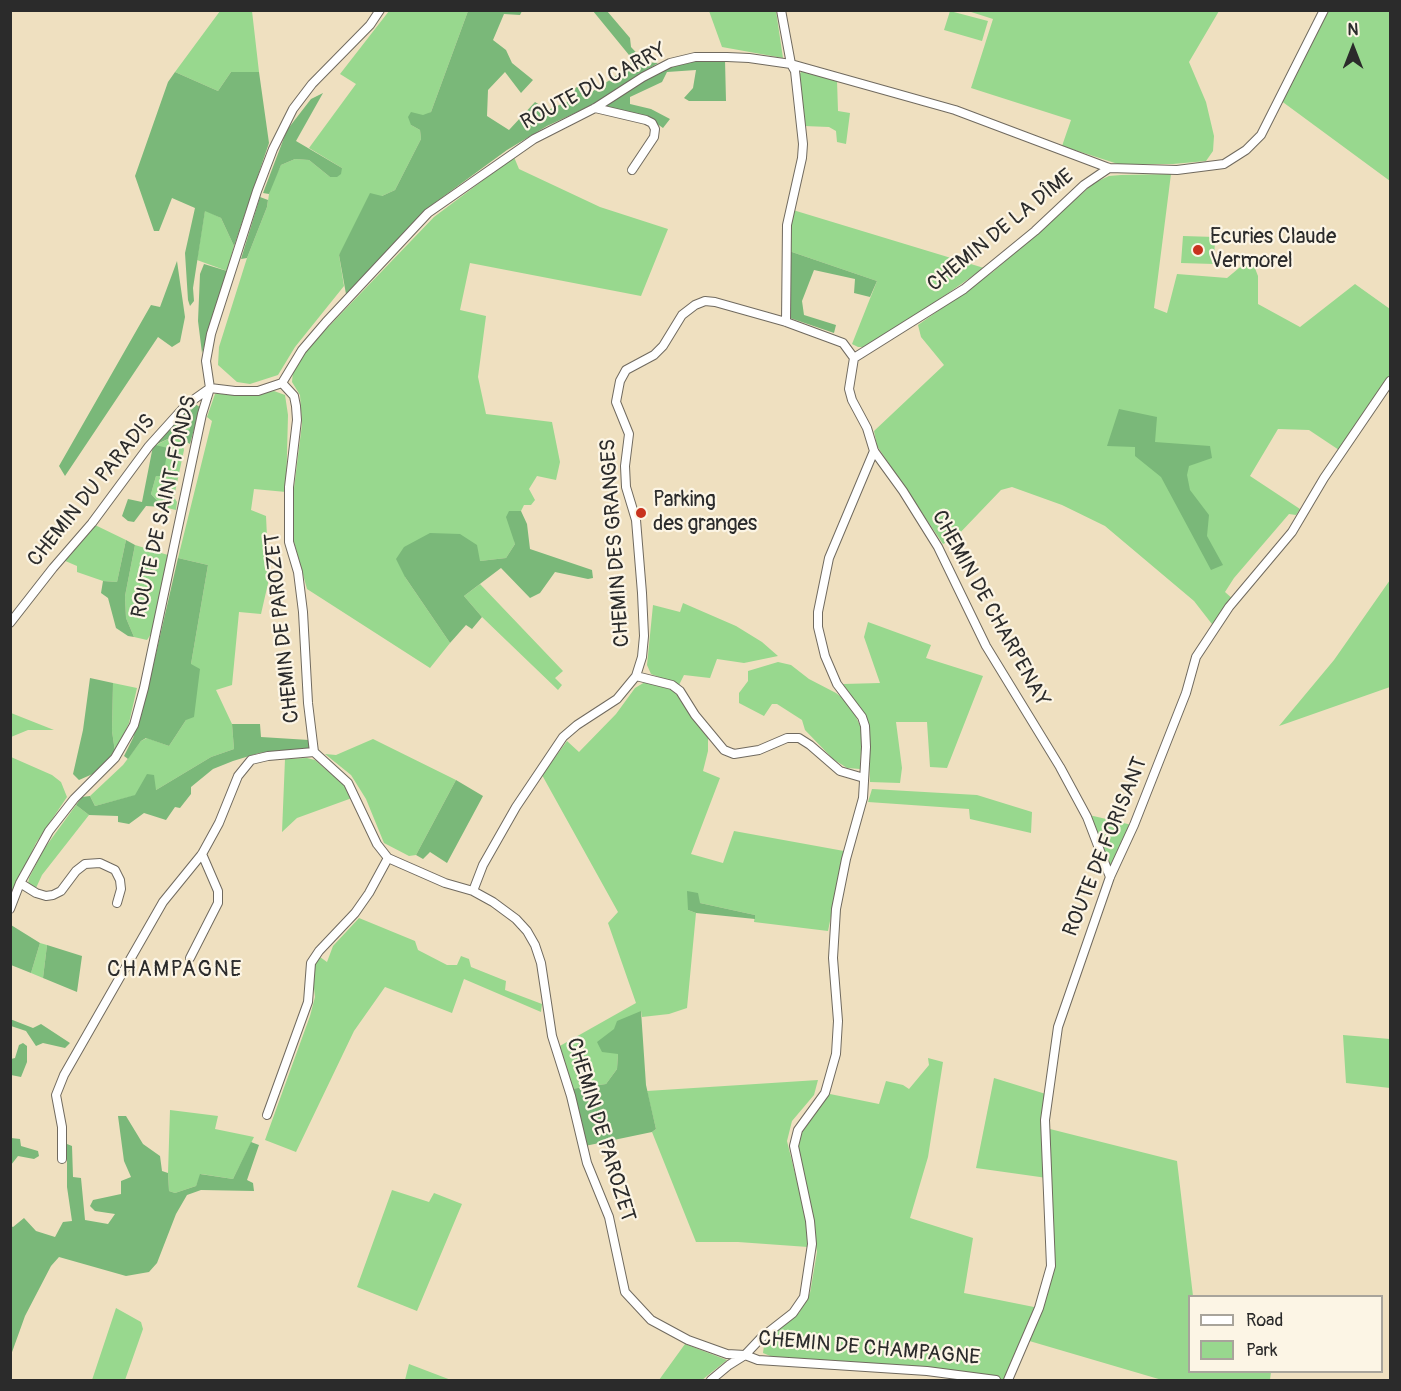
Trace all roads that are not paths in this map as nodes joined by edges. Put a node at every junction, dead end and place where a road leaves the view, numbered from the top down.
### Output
1 (380, 10) edge
2 (781, 10) edge
3 (1324, 10) edge
4 (791, 64) junction
5 (596, 108) junction
6 (1109, 168) junction
7 (633, 170) dead end
8 (786, 322) junction
9 (854, 358) junction
10 (1390, 381) edge
11 (282, 383) junction
12 (210, 388) junction
13 (874, 451) junction
14 (10, 624) edge
15 (636, 676) junction
16 (314, 752) junction
17 (864, 778) junction
18 (202, 854) junction
19 (388, 858) junction
20 (1110, 877) junction
21 (20, 883) junction
22 (473, 891) junction
23 (117, 903) dead end
24 (10, 909) edge
25 (190, 958) dead end
26 (267, 1115) dead end
27 (62, 1159) dead end
28 (745, 1355) junction
29 (711, 1380) edge
30 (996, 1380) edge
31 (1008, 1380) edge

1 - 12 street, ROUTE DE SAINT-FONDS
2 - 4 street
3 - 6 street, ROUTE DU CARRY
4 - 5 street, ROUTE DU CARRY
4 - 6 street, ROUTE DU CARRY
4 - 8 street
5 - 7 street
5 - 11 street, ROUTE DU CARRY
6 - 9 street, CHEMIN DE LA DÎME
8 - 9 street, CHEMIN DES GRANGES
8 - 15 street, CHEMIN DES GRANGES
9 - 13 street, CHEMIN DE CHARPENAY
10 - 20 street, ROUTE DE FORISANT
11 - 12 street
11 - 16 street, CHEMIN DE PAROZET
12 - 14 street, CHEMIN DU PARADIS
12 - 21 street, ROUTE DE SAINT-FONDS
13 - 17 street
13 - 20 street, CHEMIN DE CHARPENAY
15 - 17 street
15 - 22 street, CHEMIN DES GRANGES
16 - 18 street
16 - 19 street
17 - 28 street
18 - 25 street
18 - 27 street
19 - 22 street, CHEMIN DE PAROZET
19 - 26 street
20 - 31 street, ROUTE DE FORISANT
21 - 23 street
21 - 24 street, ROUTE DE SAINT-FONDS
22 - 28 street, CHEMIN DE PAROZET
28 - 29 street, CHEMIN DE CHAMPAGNE
28 - 30 street, CHEMIN DE CHAMPAGNE

